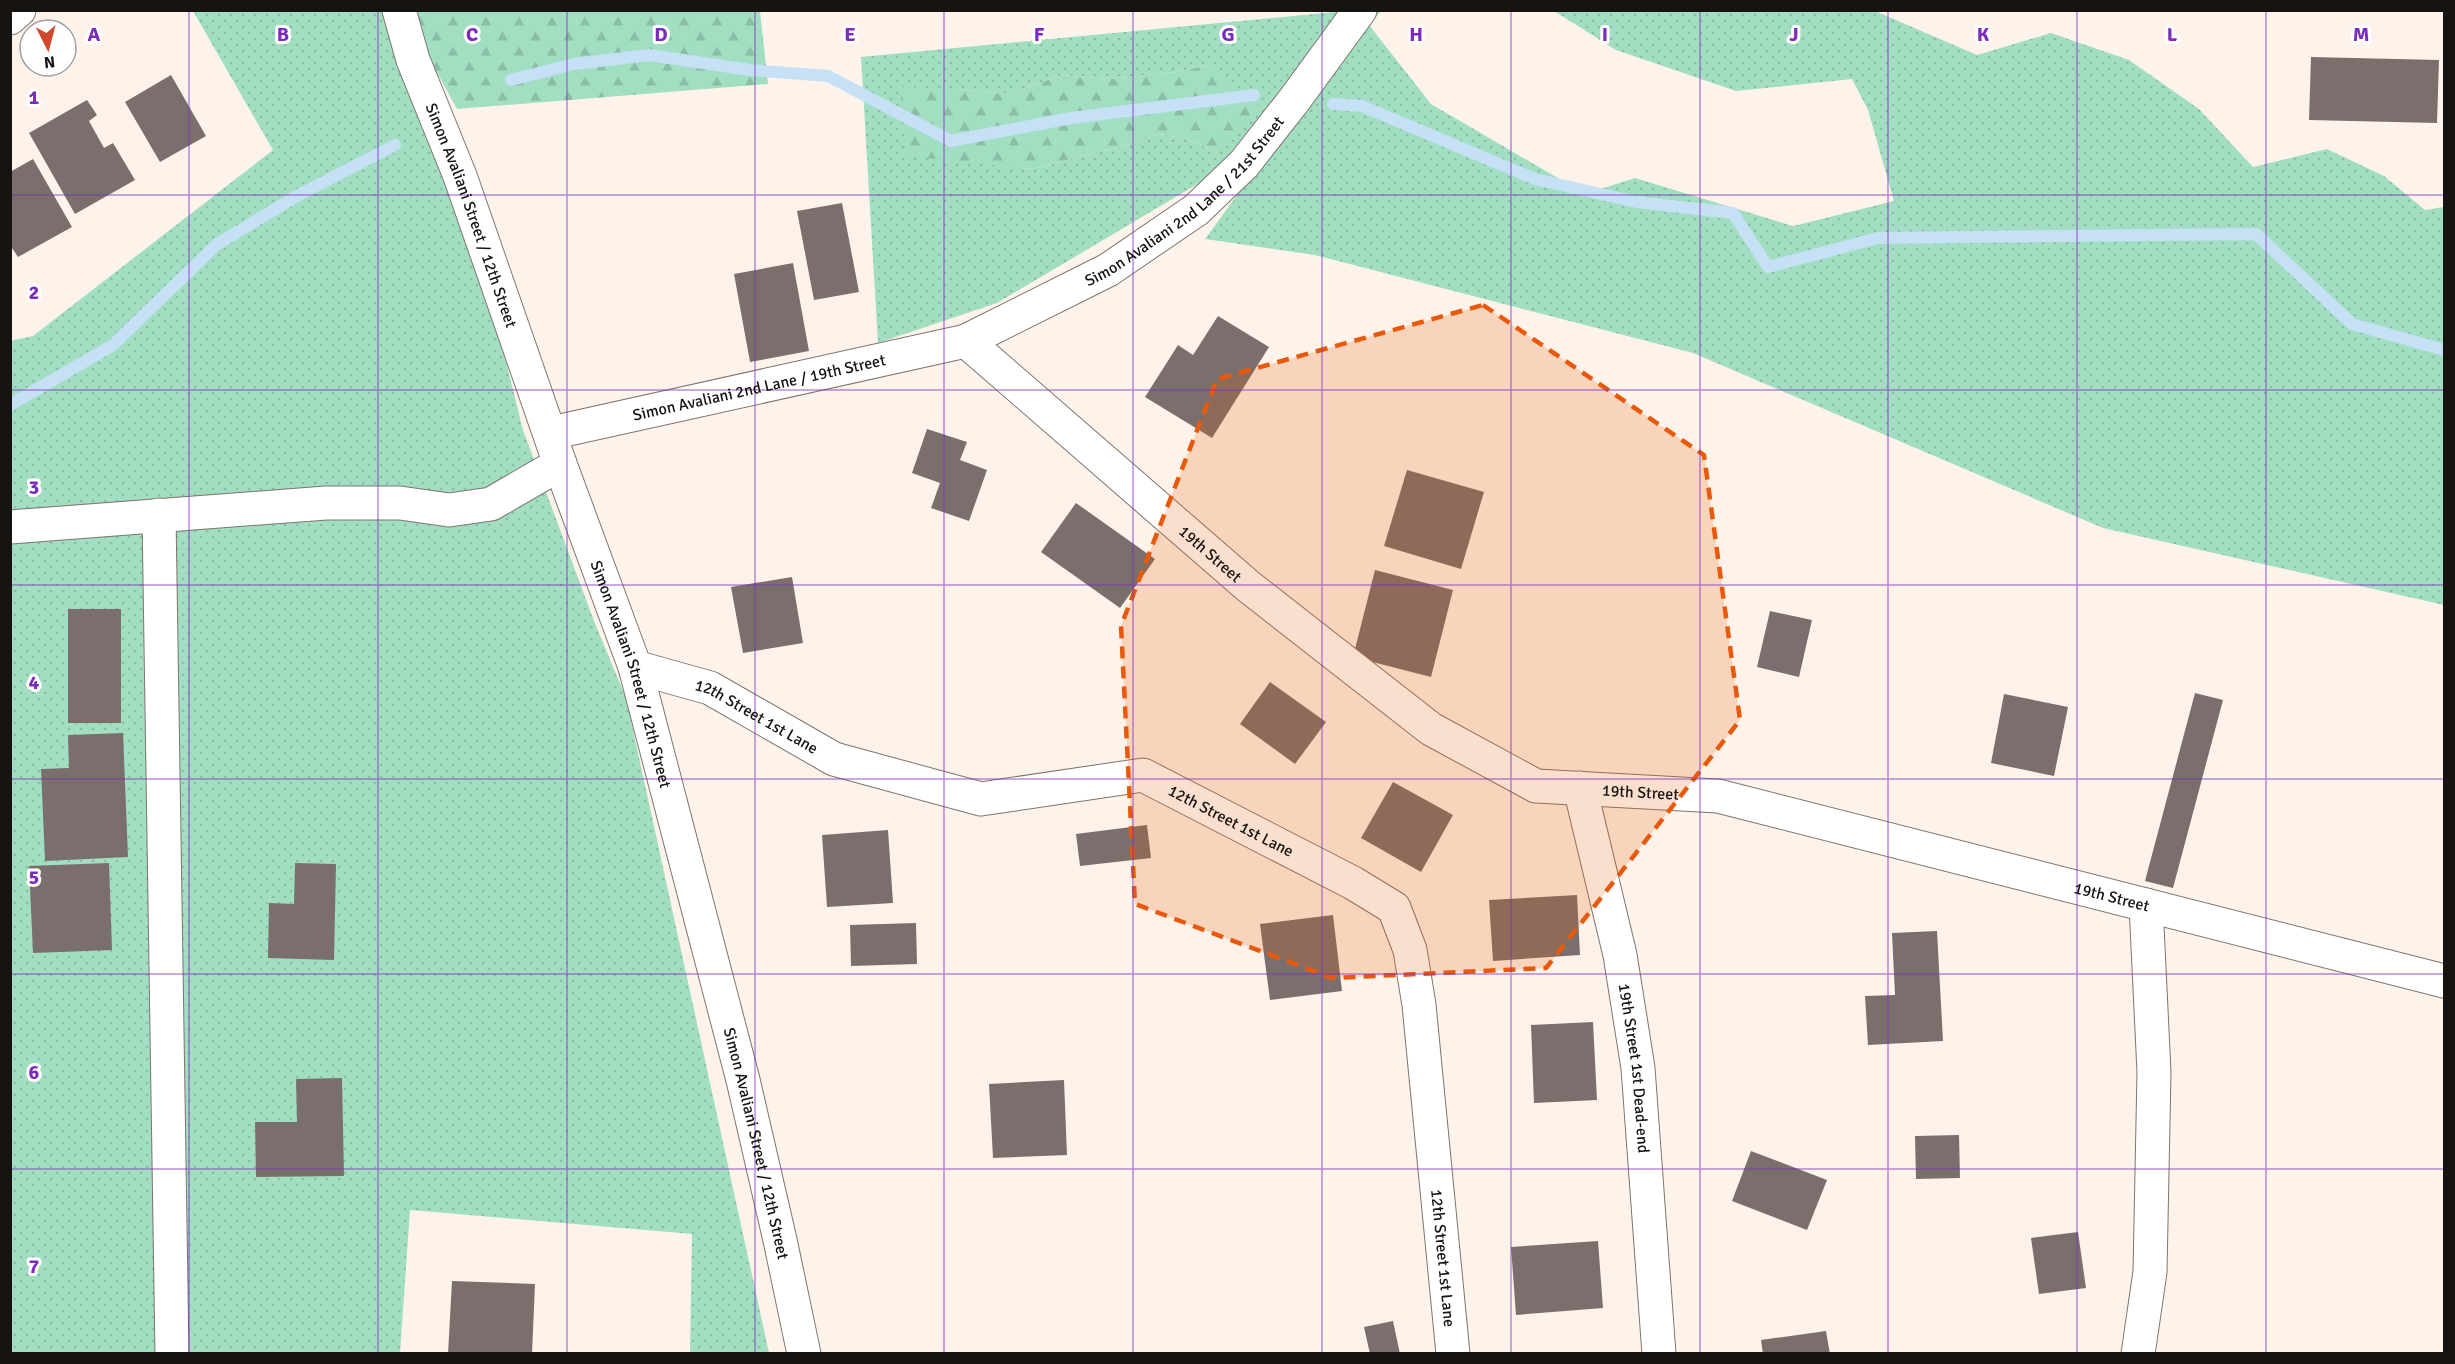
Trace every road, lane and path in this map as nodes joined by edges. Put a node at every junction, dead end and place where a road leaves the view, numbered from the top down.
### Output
1 (19, 10) edge
2 (399, 10) edge
3 (1360, 10) edge
4 (10, 18) edge
5 (966, 341) junction
6 (551, 433) junction
7 (560, 464) junction
8 (159, 515) junction
9 (10, 527) edge
10 (635, 667) junction
11 (1580, 788) junction
12 (2146, 905) junction
13 (2445, 981) edge
14 (172, 1353) edge
15 (804, 1353) edge
16 (1453, 1353) edge
17 (1659, 1353) edge
18 (2138, 1353) edge

1 - 4 street
2 - 6 street, Simon Avaliani Street / 12th Street
3 - 5 street, Simon Avaliani 2nd Lane / 21st Street
5 - 6 street, Simon Avaliani 2nd Lane / 19th Street
5 - 11 street, 19th Street
6 - 7 street, Simon Avaliani Street / 12th Street
7 - 8 street
7 - 10 street, Simon Avaliani Street / 12th Street
8 - 9 street
8 - 14 street
10 - 15 street, Simon Avaliani Street / 12th Street
10 - 16 street, 12th Street 1st Lane
11 - 12 street, 19th Street
11 - 17 street, 19th Street 1st Dead-end
12 - 13 street, 19th Street
12 - 18 street

